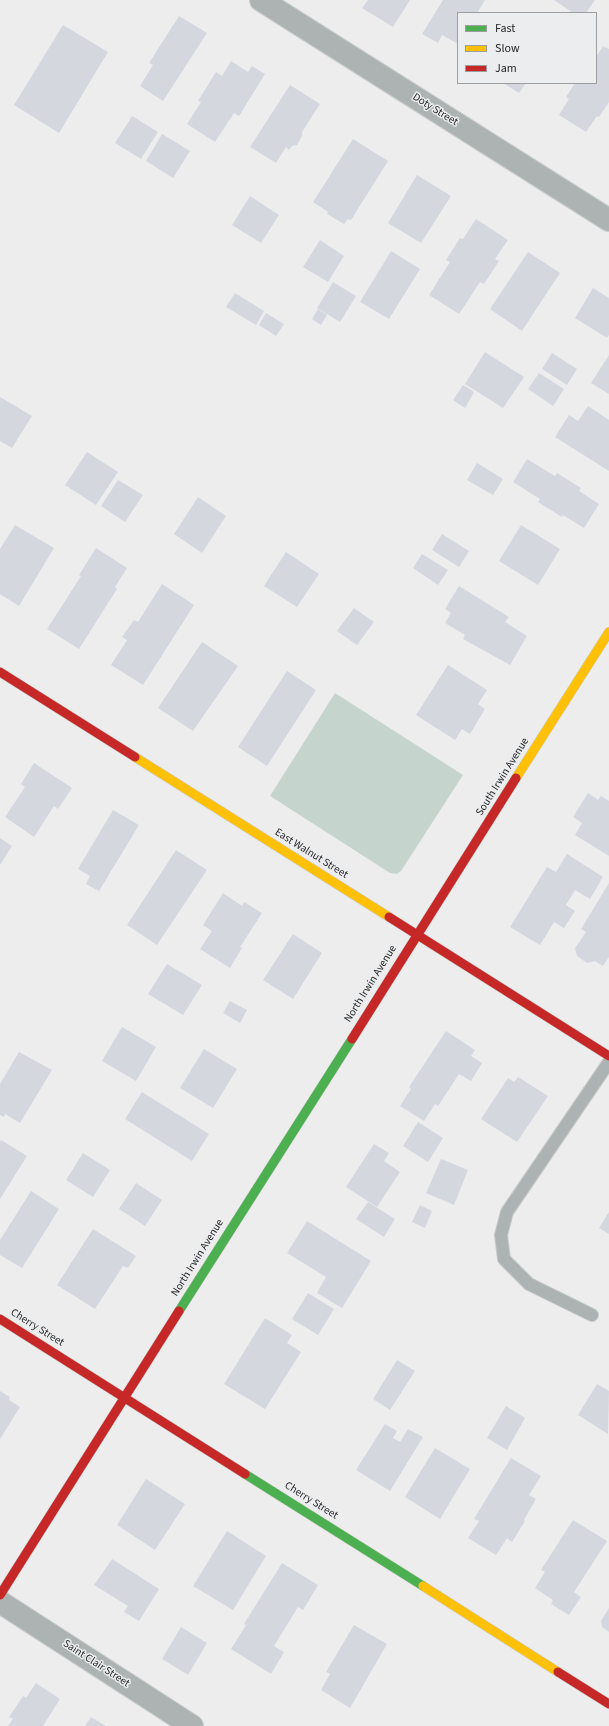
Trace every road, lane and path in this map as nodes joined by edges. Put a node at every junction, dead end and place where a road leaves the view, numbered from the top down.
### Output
1 (261, 0) edge
2 (609, 220) edge
3 (609, 632) edge
4 (0, 672) edge
5 (417, 934) junction
6 (609, 1056) edge
7 (609, 1062) edge
8 (592, 1315) dead end
9 (0, 1319) edge
10 (124, 1397) junction
11 (0, 1595) edge
12 (0, 1602) edge
13 (609, 1704) edge
14 (192, 1726) edge

1 - 2 street, Doty Street
3 - 5 street, South Irwin Avenue
4 - 5 street, East Walnut Street
5 - 6 street, East Walnut Street
5 - 10 street, North Irwin Avenue
7 - 8 lane
9 - 10 street, Cherry Street
10 - 11 street, North Irwin Avenue
10 - 13 street, Cherry Street
12 - 14 street, Saint Clair Street

